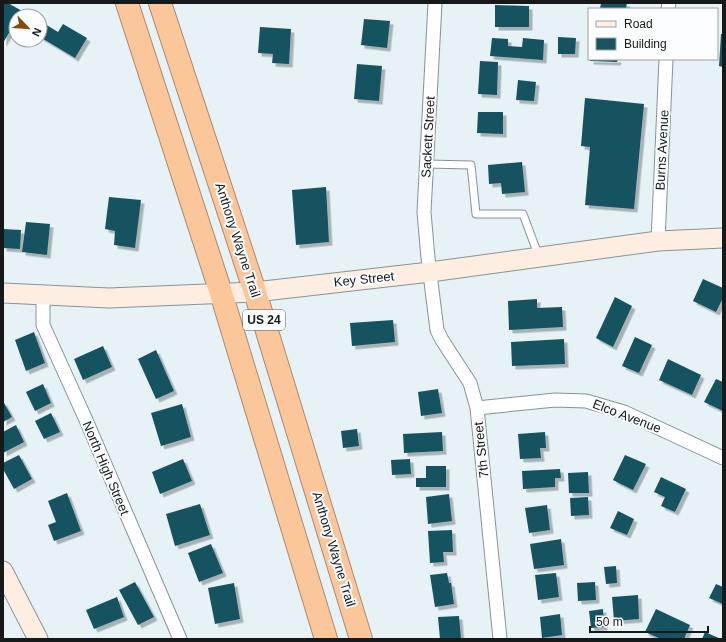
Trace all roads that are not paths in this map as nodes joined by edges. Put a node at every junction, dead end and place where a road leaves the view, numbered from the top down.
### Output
1 (127, 3) edge
2 (160, 3) edge
3 (435, 3) edge
4 (666, 60) edge
5 (427, 164) junction
6 (723, 238) edge
7 (658, 241) junction
8 (539, 257) junction
9 (430, 272) junction
10 (255, 292) junction
11 (3, 293) edge
12 (221, 294) junction
13 (43, 295) junction
14 (477, 408) junction
15 (723, 458) edge
16 (3, 570) edge
17 (38, 639) edge
18 (180, 639) edge
19 (326, 639) edge
20 (362, 639) edge
21 (500, 639) edge

1 - 12 highway, US 24
2 - 10 highway, Anthony Wayne Trail / US 24
3 - 5 street, Sackett Street
4 - 7 street, Burns Avenue
5 - 8 lane
5 - 9 street, Sackett Street
6 - 7 street, Key Street
7 - 8 street, Key Street
8 - 9 street, Key Street
9 - 10 street, Key Street
9 - 14 street, 7th Street
10 - 12 street, Key Street
10 - 20 highway, Anthony Wayne Trail / US 24
11 - 13 street, Key Street
12 - 13 street, Key Street
12 - 19 highway, US 24
13 - 18 street, North High Street
14 - 15 street, Elco Avenue
14 - 21 street, 7th Street
16 - 17 street

